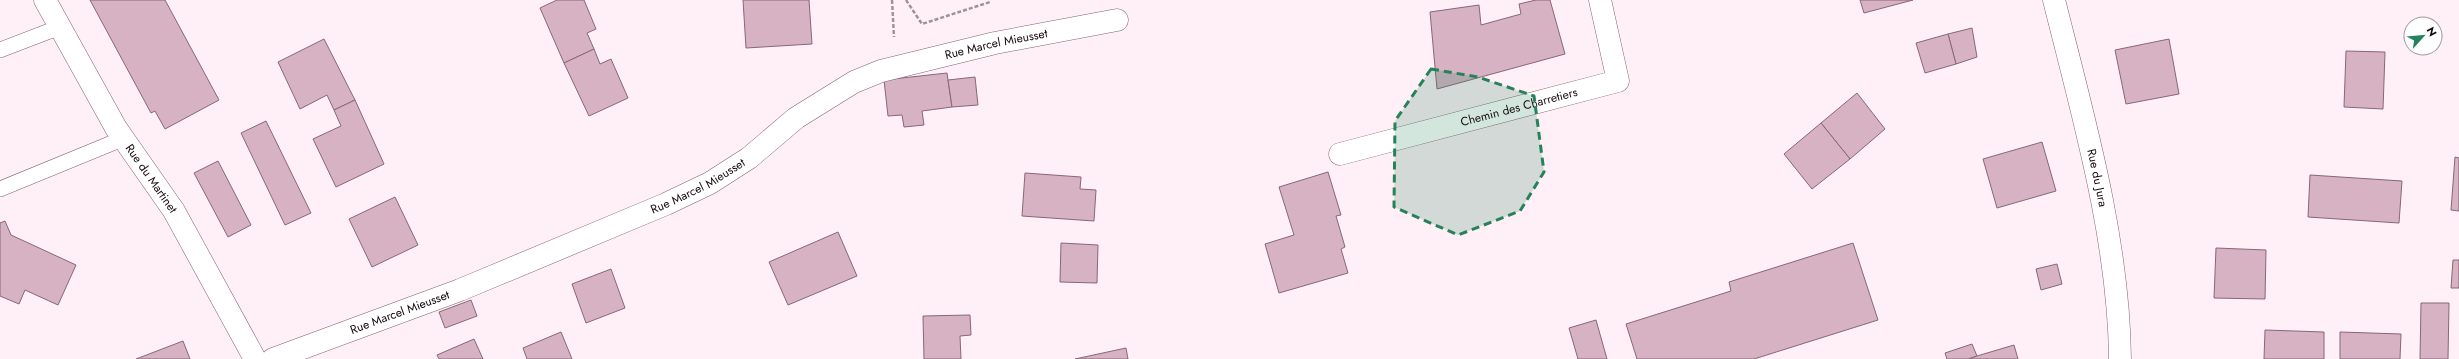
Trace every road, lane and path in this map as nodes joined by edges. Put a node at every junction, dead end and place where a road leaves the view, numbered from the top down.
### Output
1 (45, 0) edge
2 (892, 0) edge
3 (906, 0) edge
4 (1600, 0) edge
5 (2054, 0) edge
6 (990, 2) dead end
7 (1117, 20) dead end
8 (60, 27) junction
9 (0, 50) edge
10 (897, 67) junction
11 (122, 139) junction
12 (1340, 154) dead end
13 (0, 189) edge
14 (254, 359) edge
15 (273, 359) edge
16 (2120, 359) edge

1 - 8 street, Rue du Martinet
2 - 10 path
3 - 6 path
4 - 12 street, Chemin des Charretiers
5 - 16 street, Rue du Jura
7 - 10 street, Rue Marcel Mieusset
8 - 9 lane
8 - 11 street, Rue du Martinet
10 - 15 street, Rue Marcel Mieusset
11 - 13 lane
11 - 14 street, Rue du Martinet

